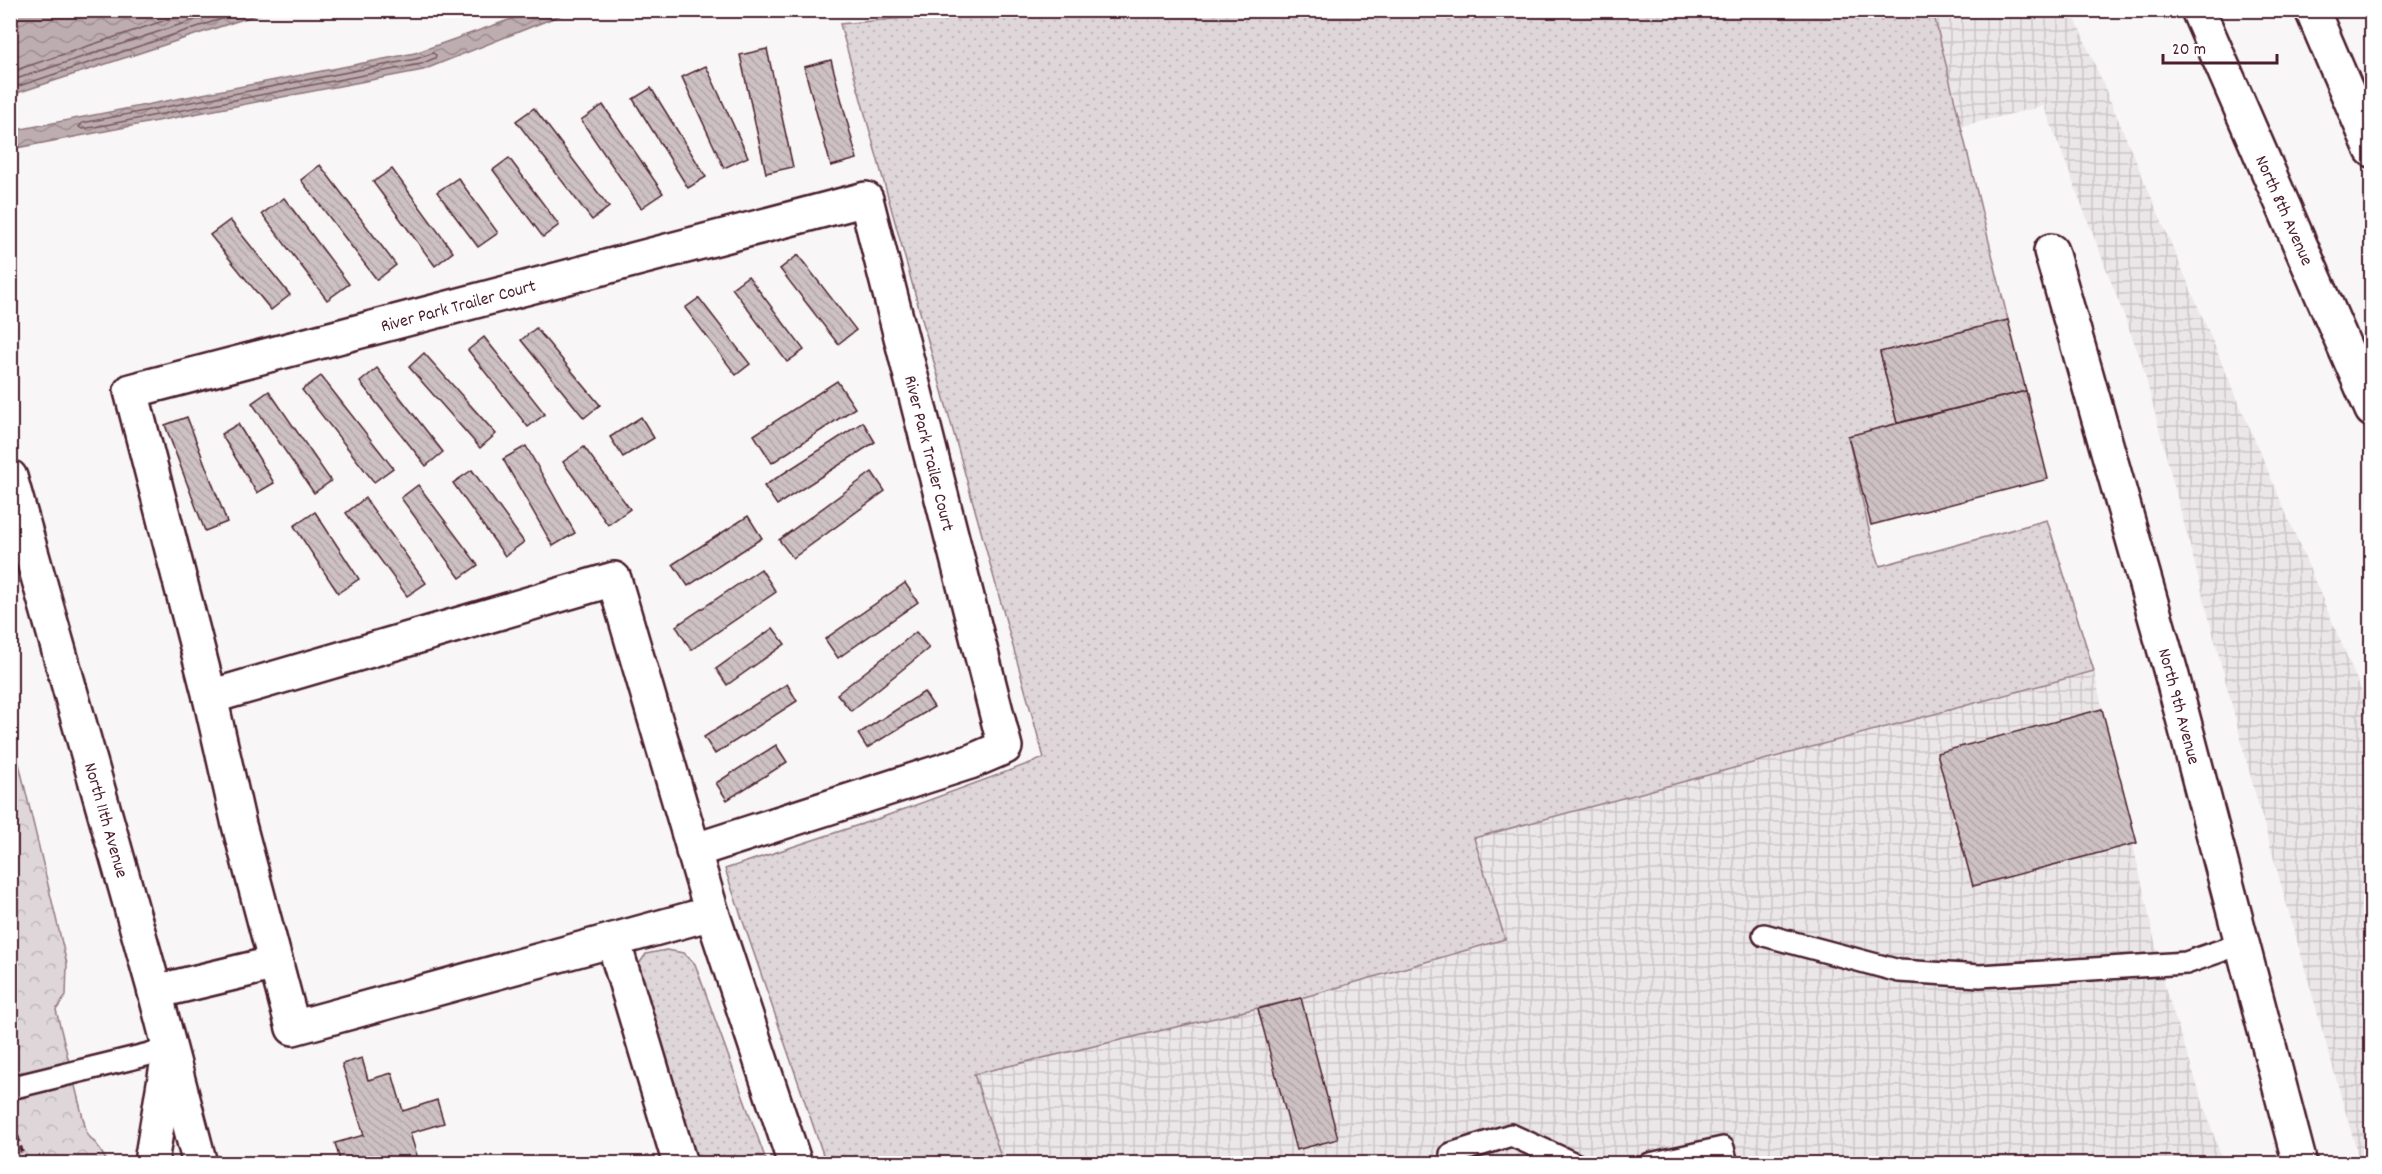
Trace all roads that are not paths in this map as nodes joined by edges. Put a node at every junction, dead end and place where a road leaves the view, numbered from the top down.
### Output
1 (2198, 10) edge
2 (2312, 10) edge
3 (2372, 150) edge
4 (2051, 251) dead end
5 (2372, 410) edge
6 (10, 477) edge
7 (210, 697) junction
8 (693, 851) junction
9 (712, 913) junction
10 (1764, 935) dead end
11 (613, 940) junction
12 (2243, 943) junction
13 (276, 963) junction
14 (155, 992) junction
15 (170, 1048) junction
16 (10, 1088) edge
17 (153, 1164) edge
18 (200, 1164) edge
19 (680, 1164) edge
20 (795, 1164) edge
21 (1454, 1164) edge
22 (1575, 1164) edge
23 (1650, 1164) edge
24 (1727, 1164) edge
25 (2300, 1164) edge

1 - 5 street, North 8th Avenue
2 - 3 street
4 - 12 street, North 9th Avenue
6 - 14 street, North 11th Avenue
7 - 8 street
7 - 8 street, River Park Trailer Court
7 - 13 street
8 - 9 street
9 - 11 street
9 - 20 street
10 - 12 lane
11 - 13 street
11 - 19 street
12 - 25 street, North 9th Avenue
13 - 14 street
14 - 15 street, North 11th Avenue
15 - 16 lane
15 - 17 street
15 - 18 street, North 11th Avenue
21 - 22 lane
23 - 24 lane

